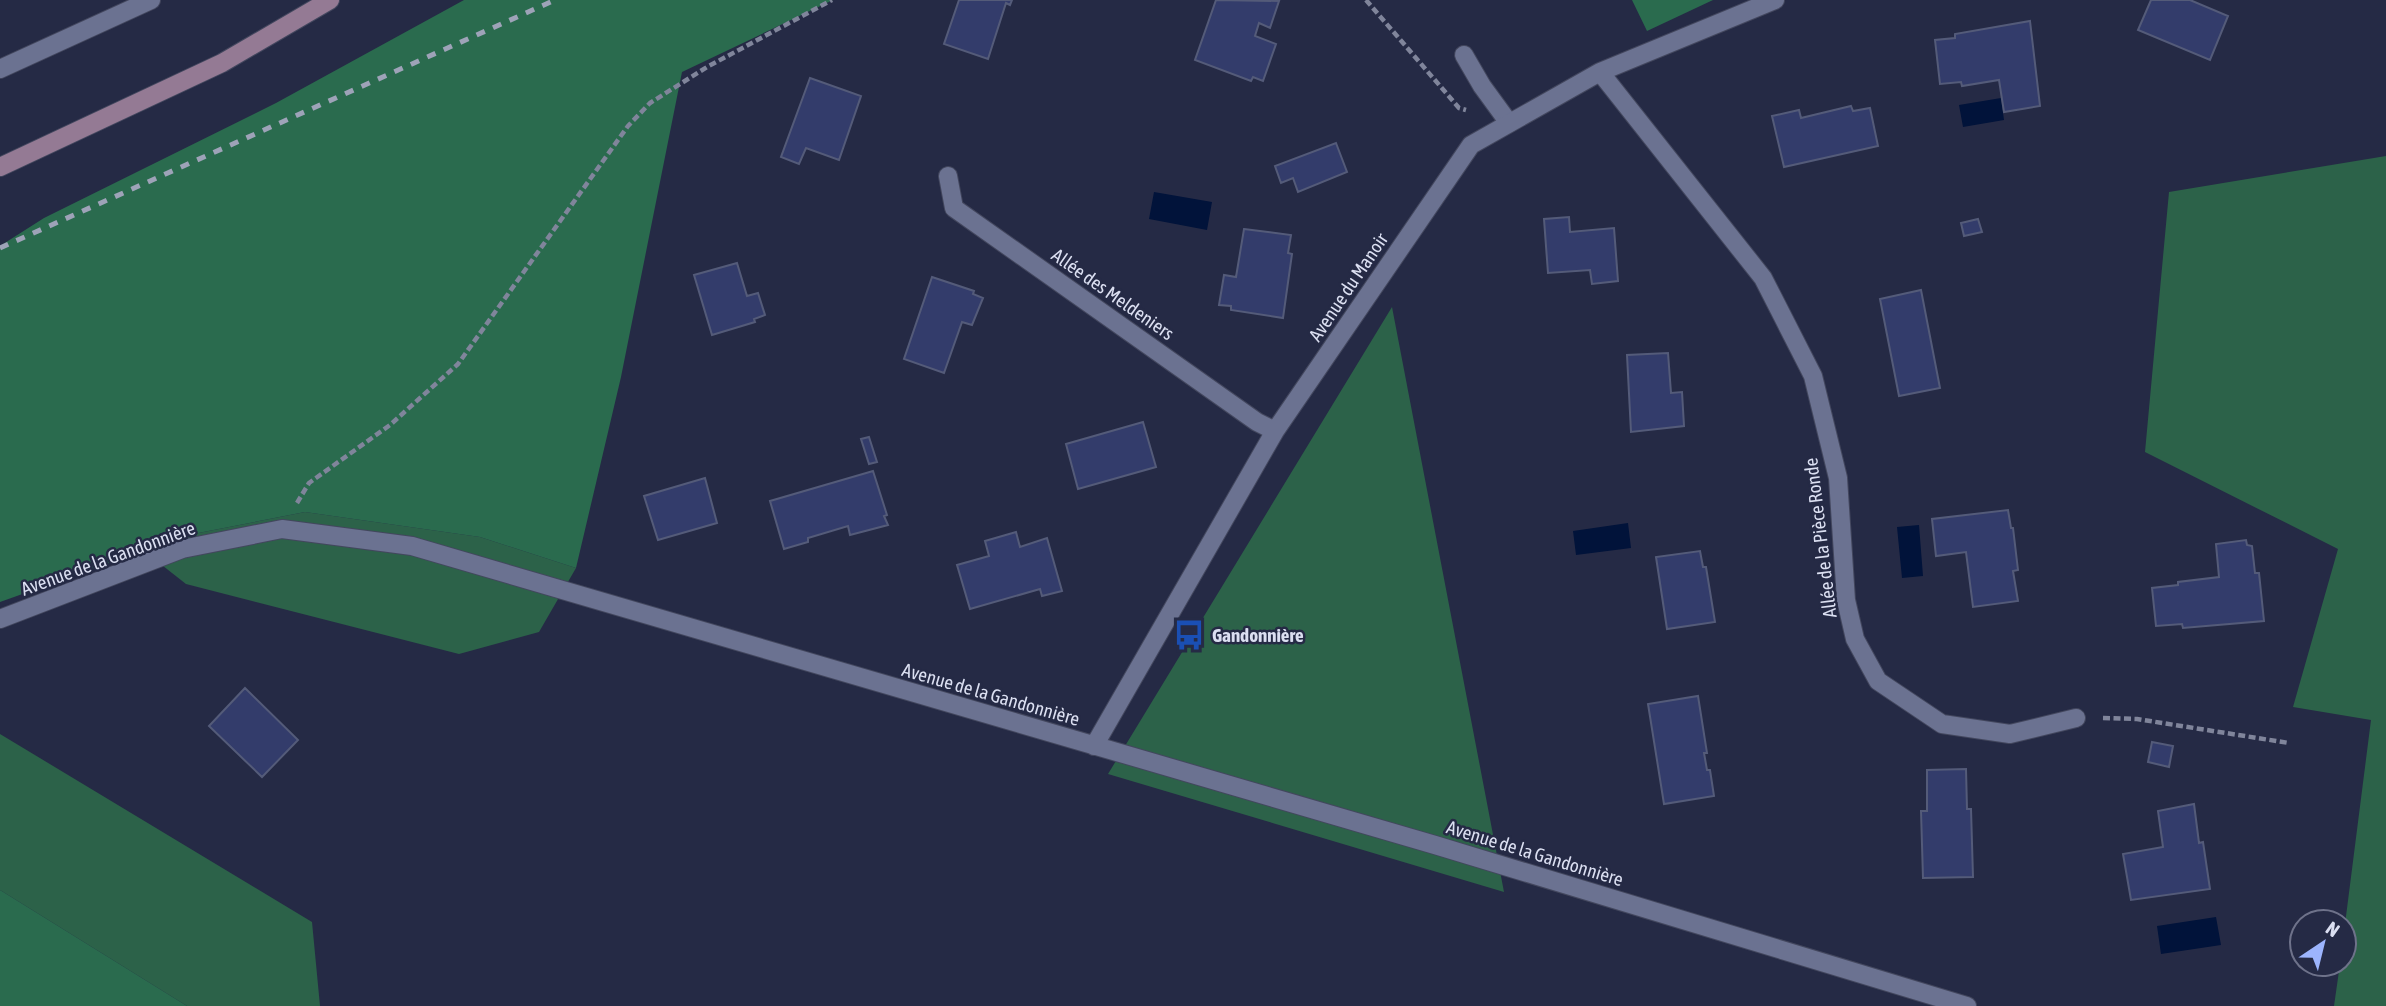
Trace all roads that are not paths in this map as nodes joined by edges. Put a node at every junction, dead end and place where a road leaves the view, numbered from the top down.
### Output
1 (151, 0) edge
2 (330, 0) edge
3 (1775, 0) edge
4 (1464, 55) dead end
5 (0, 69) edge
6 (1600, 72) junction
7 (1509, 123) junction
8 (0, 167) edge
9 (948, 176) dead end
10 (1275, 431) junction
11 (0, 619) edge
12 (2077, 718) road end
13 (1094, 747) junction
14 (1968, 1006) edge

1 - 5 street
2 - 8 main road
3 - 6 street, Avenue du Manoir
4 - 7 street
6 - 7 street, Avenue du Manoir
6 - 12 street, Allée de la Pièce Ronde
7 - 10 street, Avenue du Manoir
9 - 10 street, Allée des Meldeniers
10 - 13 street, Avenue du Manoir
11 - 13 street, Avenue de la Gandonnière
13 - 14 street, Avenue de la Gandonnière

